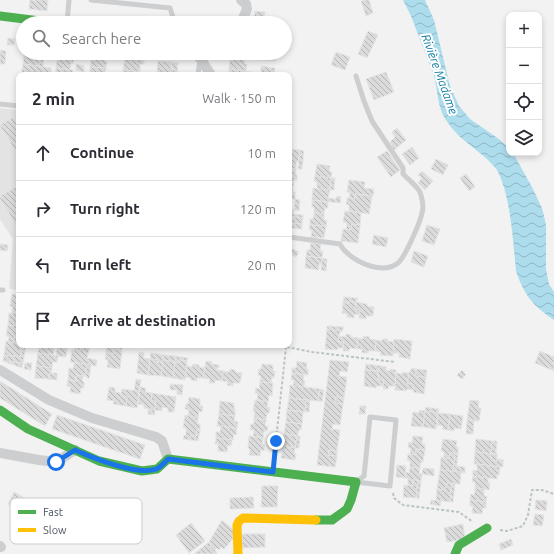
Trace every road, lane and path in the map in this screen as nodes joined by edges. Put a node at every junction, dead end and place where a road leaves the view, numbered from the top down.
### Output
1 (69, 0) edge
2 (91, 0) edge
3 (241, 0) edge
4 (0, 16) edge
5 (68, 16) edge
6 (173, 16) edge
7 (244, 16) edge
8 (16, 18) edge
9 (197, 60) edge
10 (200, 60) edge
11 (198, 72) edge
12 (208, 72) edge
13 (356, 76) dead end
14 (0, 104) edge
15 (16, 106) edge
16 (292, 237) edge
17 (286, 348) edge
18 (291, 348) edge
19 (395, 362) dead end
20 (0, 370) edge
21 (0, 410) edge
22 (75, 450) junction
23 (0, 453) edge
24 (168, 459) junction
25 (273, 472) junction
26 (356, 482) junction
27 (390, 486) junction
28 (554, 494) edge
29 (487, 528) junction
30 (238, 554) edge
31 (455, 554) edge

1 - 5 lane
2 - 6 lane
3 - 7 street
4 - 8 street
9 - 11 lane
10 - 12 street
13 - 16 lane
14 - 15 lane
17 - 25 path
18 - 19 path
20 - 24 street
21 - 22 street
22 - 23 street
22 - 24 street
24 - 25 street
25 - 26 street
26 - 27 lane
26 - 27 lane
26 - 30 street
27 - 29 path
28 - 29 path
29 - 31 street

